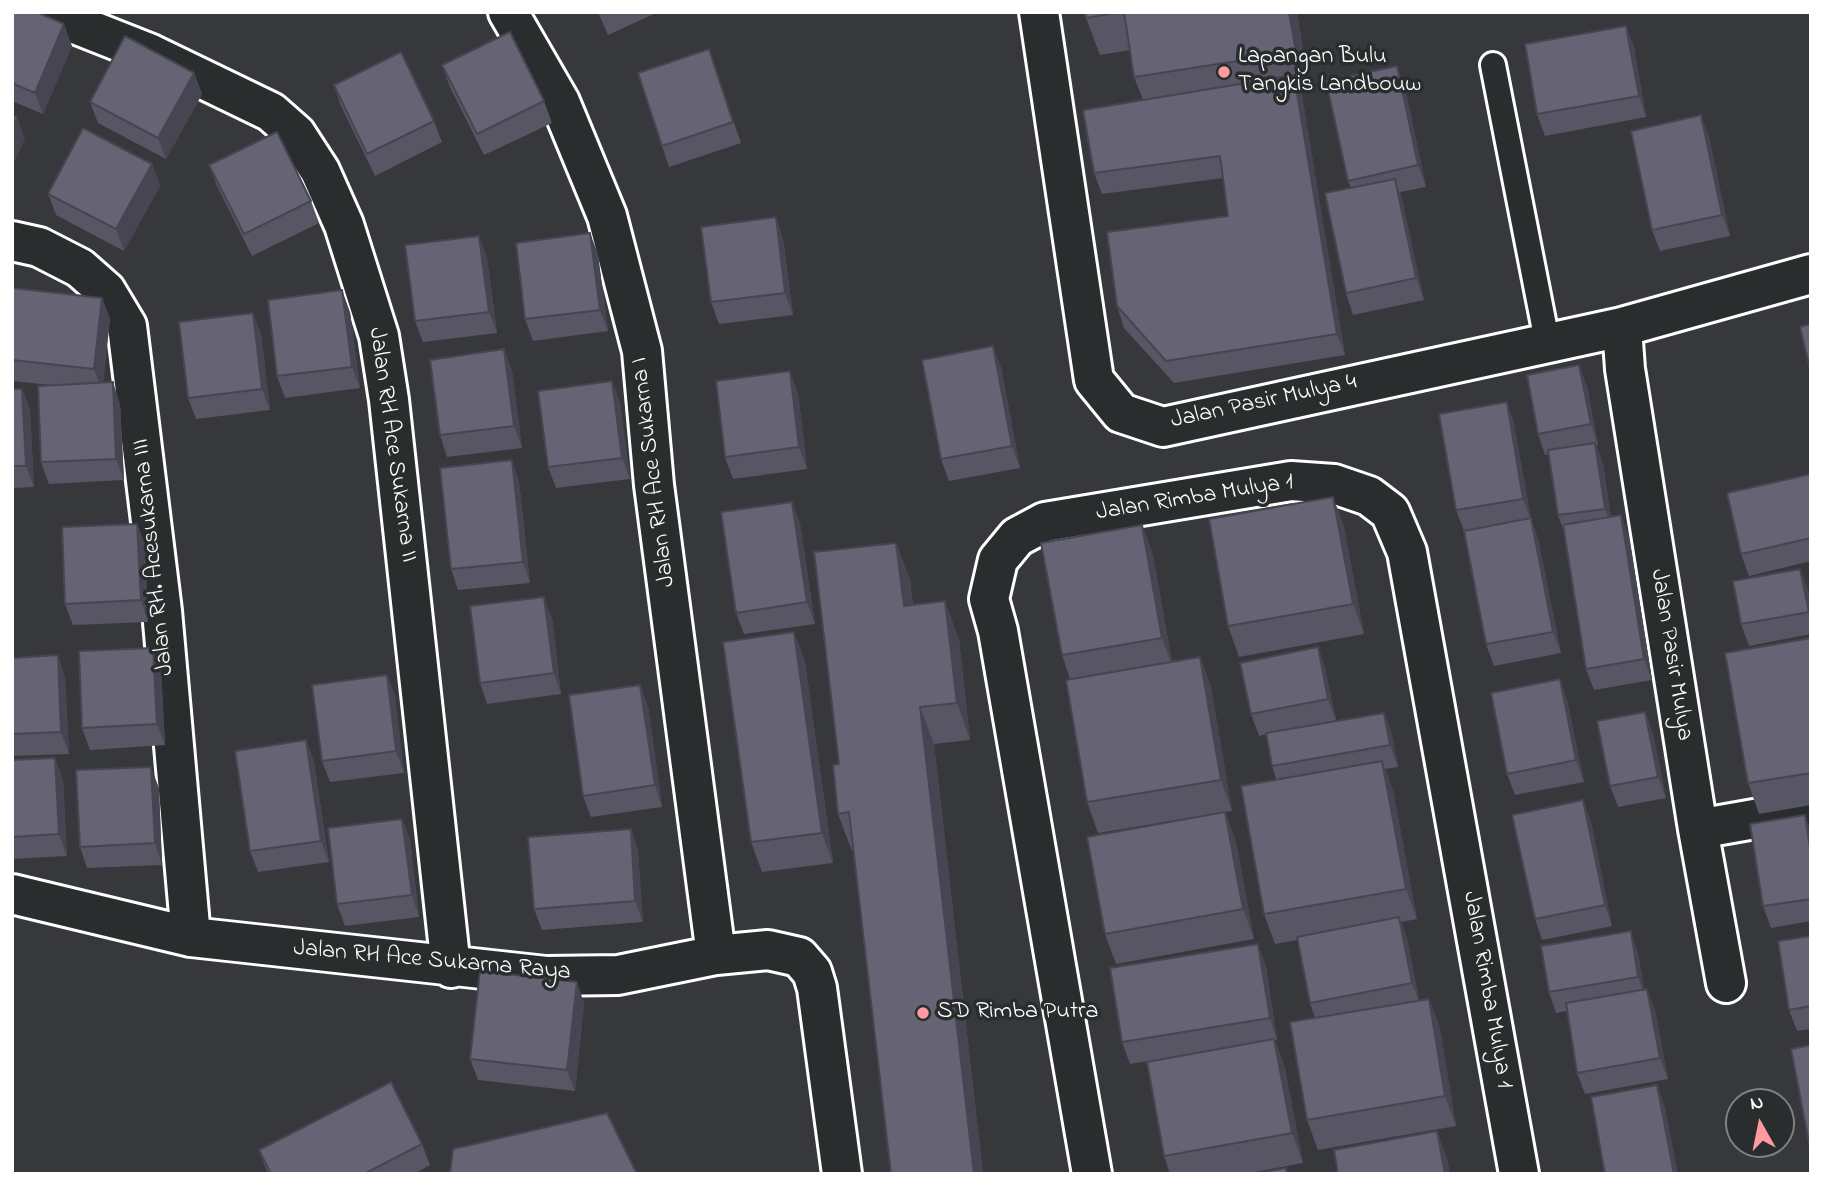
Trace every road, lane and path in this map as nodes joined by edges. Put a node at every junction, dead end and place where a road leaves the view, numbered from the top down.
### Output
1 (45, 12) edge
2 (508, 12) edge
3 (1039, 12) edge
4 (1493, 65) dead end
5 (12, 241) edge
6 (1811, 274) edge
7 (1622, 327) junction
8 (1547, 341) junction
9 (1811, 809) edge
10 (1698, 829) junction
11 (12, 894) edge
12 (191, 937) junction
13 (716, 955) junction
14 (451, 968) junction
15 (1726, 983) dead end
16 (842, 1174) edge
17 (1092, 1174) edge
18 (1519, 1174) edge

1 - 14 street, Jalan RH Ace Sukarna II
2 - 13 street, Jalan RH Ace Sukarna I
3 - 8 street, Jalan Pasir Mulya 4
4 - 8 lane
5 - 12 street, Jalan RH. Acesukarna III
6 - 7 street, Jalan Pasir Mulya 4
7 - 8 street, Jalan Pasir Mulya 4
7 - 10 street, Jalan Pasir Mulya
9 - 10 street
10 - 15 street, Jalan Pasir Mulya
11 - 12 street, Jalan RH Ace Sukarna Raya
12 - 14 street, Jalan RH Ace Sukarna Raya
13 - 14 street, Jalan RH Ace Sukarna Raya
13 - 16 street, Jalan RH Ace Sukarna Raya
17 - 18 street, Jalan Rimba Mulya 1

